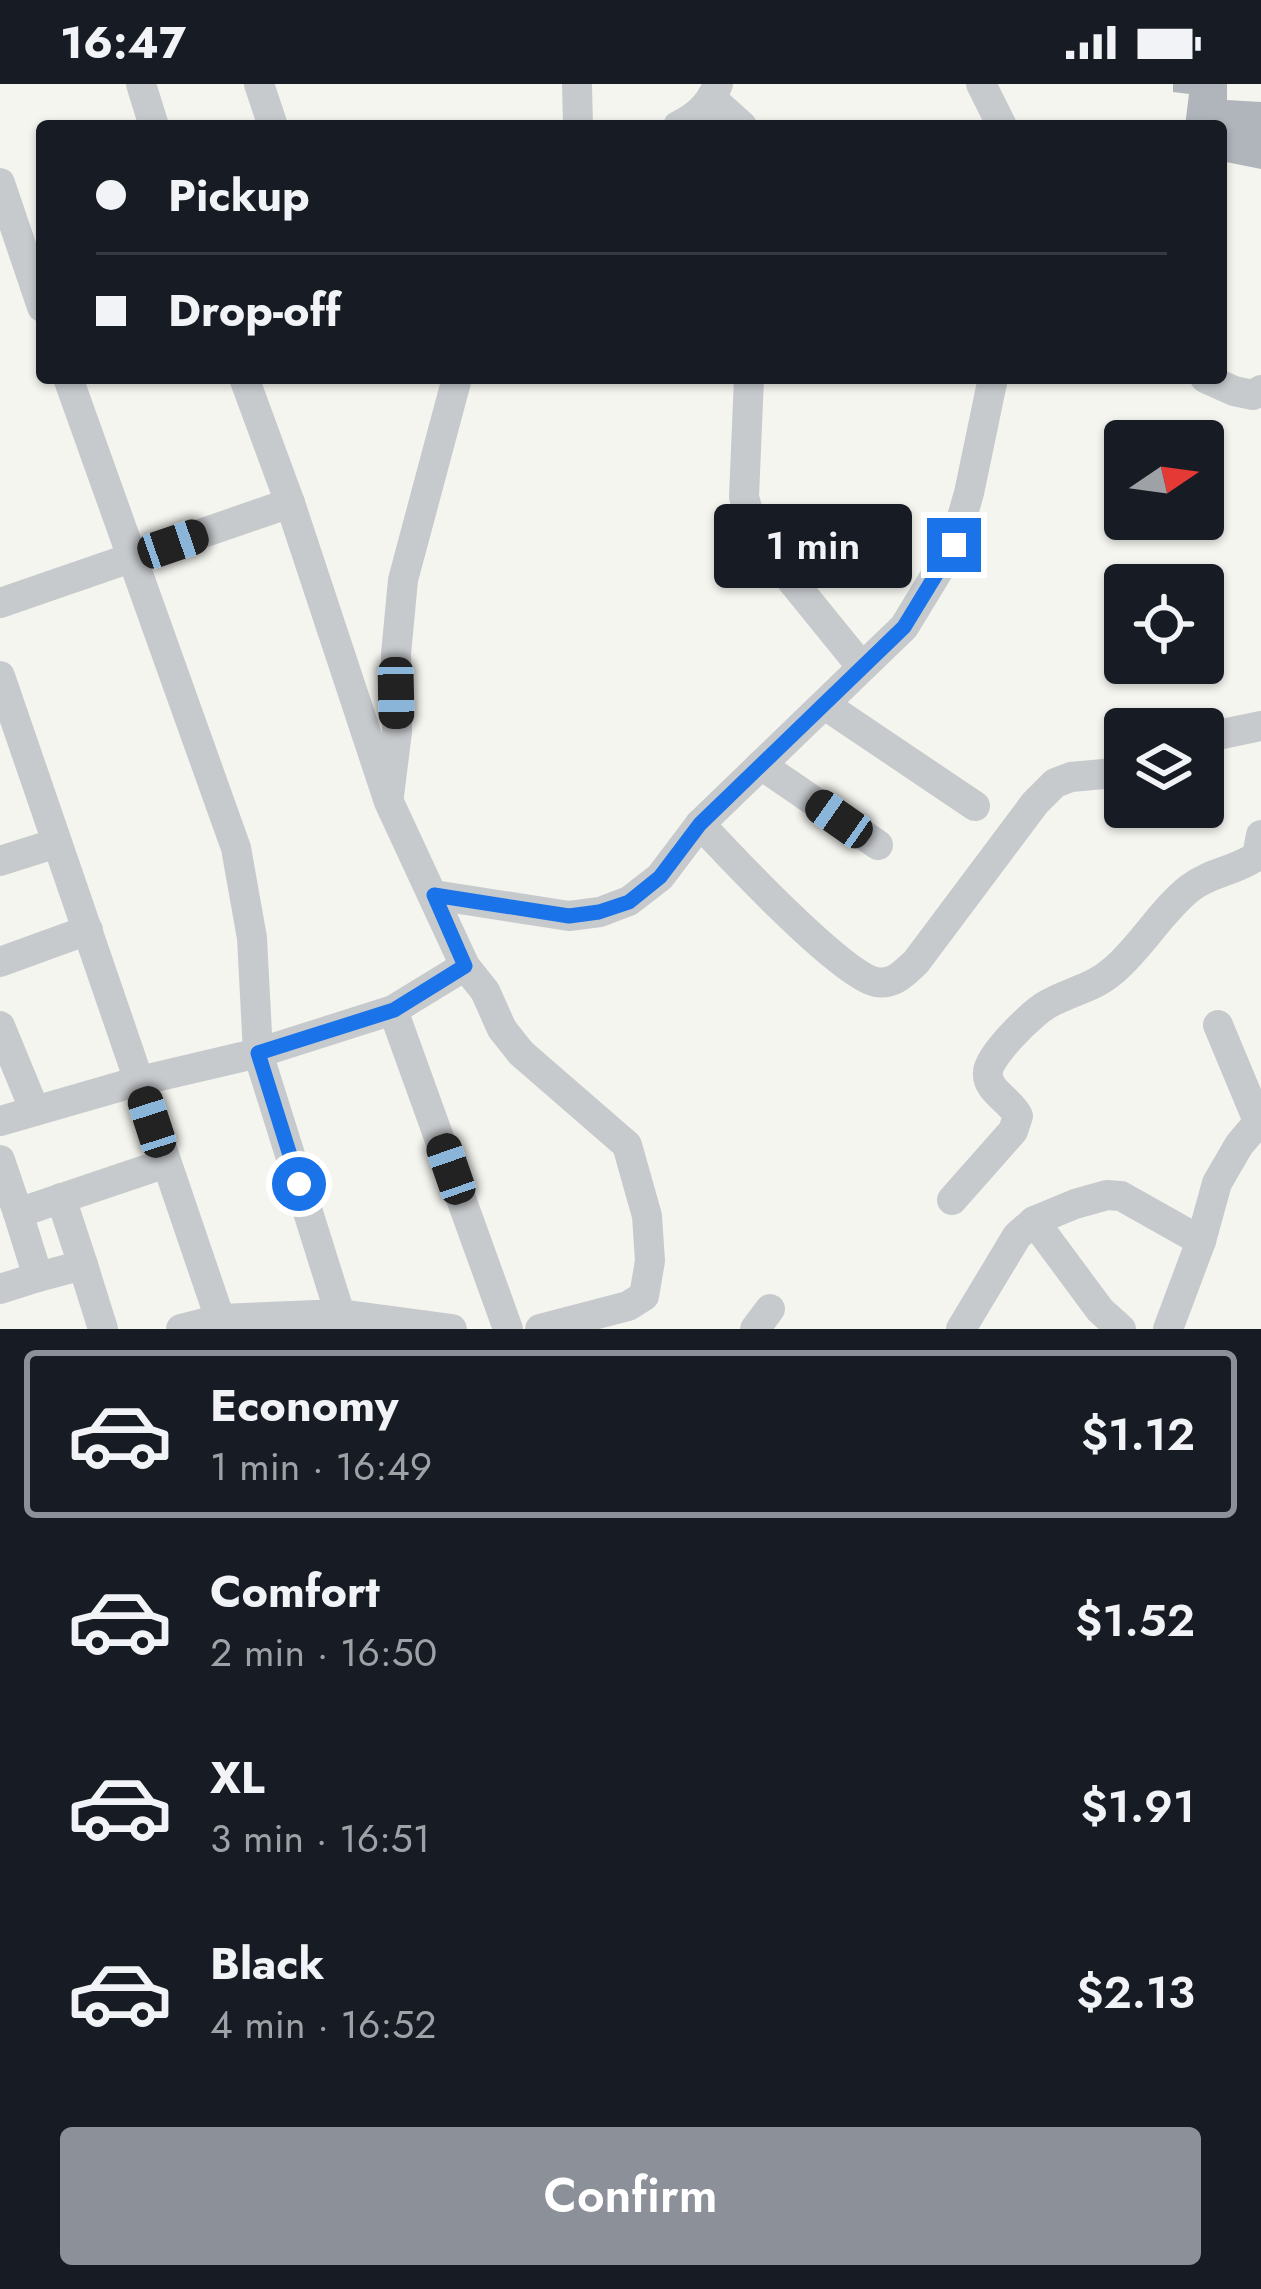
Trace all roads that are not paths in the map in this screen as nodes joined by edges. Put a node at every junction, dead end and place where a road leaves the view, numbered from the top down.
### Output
1 (141, 84) edge
2 (259, 84) edge
3 (577, 84) edge
4 (981, 84) edge
5 (715, 92) edge
6 (152, 120) edge
7 (271, 120) edge
8 (578, 120) edge
9 (689, 120) edge
10 (737, 120) edge
11 (999, 120) edge
12 (0, 184) edge
13 (22, 261) edge
14 (36, 293) edge
15 (70, 384) edge
16 (246, 384) edge
17 (455, 384) edge
18 (748, 384) edge
19 (991, 384) edge
20 (1218, 384) edge
21 (1261, 390) edge
22 (290, 503) junction
23 (134, 557) junction
24 (0, 603) edge
25 (861, 666) junction
26 (0, 676) edge
27 (825, 704) junction
28 (1261, 726) edge
29 (1224, 734) edge
30 (761, 765) junction
31 (1104, 774) edge
32 (388, 802) junction
33 (975, 806) dead end
34 (700, 824) junction
35 (1261, 835) edge
36 (57, 844) junction
37 (878, 845) dead end
38 (0, 861) edge
39 (434, 895) junction
40 (88, 930) junction
41 (0, 962) edge
42 (465, 966) junction
43 (394, 1010) junction
44 (1217, 1025) dead end
45 (0, 1026) edge
46 (258, 1053) junction
47 (140, 1081) junction
48 (35, 1111) junction
49 (1259, 1120) edge
50 (0, 1121) edge
51 (0, 1160) edge
52 (166, 1163) junction
53 (61, 1198) junction
54 (952, 1200) dead end
55 (18, 1213) junction
56 (1034, 1221) junction
57 (1201, 1241) junction
58 (83, 1265) junction
59 (38, 1277) junction
60 (0, 1289) edge
61 (340, 1315) junction
62 (220, 1319) junction
63 (104, 1329) edge
64 (181, 1329) edge
65 (452, 1329) edge
66 (508, 1329) edge
67 (540, 1329) edge
68 (962, 1329) edge
69 (1121, 1329) edge
70 (1168, 1329) edge

1 - 6 street
2 - 7 street
3 - 8 street
4 - 11 street
5 - 9 street
5 - 10 street
12 - 13 street
13 - 14 street
15 - 23 street
16 - 22 street
17 - 32 street
18 - 25 street
19 - 25 street
20 - 21 street
22 - 23 street
22 - 32 street
23 - 24 street
23 - 46 street
25 - 27 street
26 - 36 street
27 - 30 street
27 - 33 street
28 - 29 street
30 - 34 street
30 - 37 street
31 - 34 street
32 - 39 street
34 - 39 street
35 - 54 street
36 - 38 street
36 - 40 street
39 - 42 street
40 - 41 street
40 - 47 street
42 - 43 street
42 - 67 street
43 - 46 street
43 - 66 street
44 - 49 street
45 - 48 street
46 - 47 street
46 - 61 street
47 - 48 street
47 - 52 street
48 - 50 street
49 - 57 street
51 - 55 street
52 - 53 street
52 - 62 street
53 - 55 street
53 - 58 street
55 - 59 street
56 - 57 street
56 - 68 street
56 - 69 street
57 - 70 street
58 - 59 street
58 - 63 street
59 - 60 street
61 - 62 street
61 - 65 street
62 - 64 street

